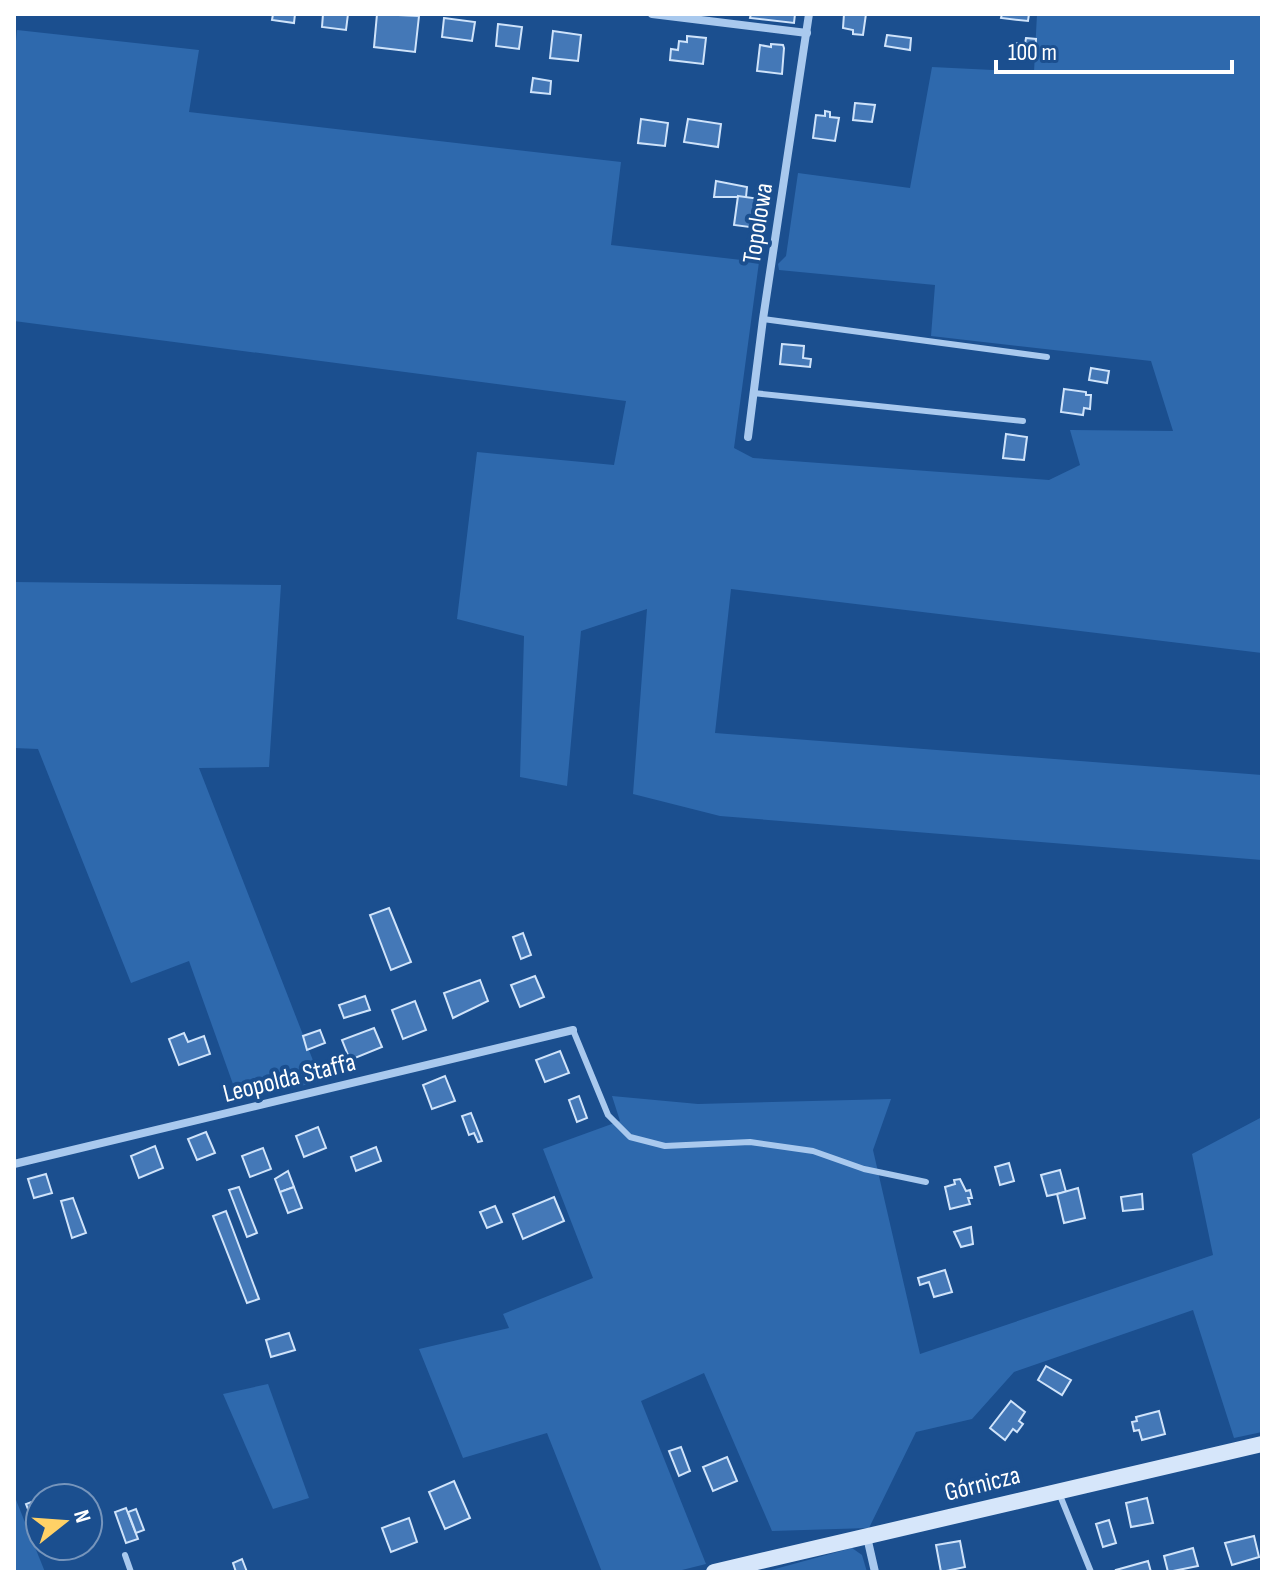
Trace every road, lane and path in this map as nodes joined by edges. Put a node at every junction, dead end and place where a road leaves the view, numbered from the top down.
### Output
1 (652, 14) edge
2 (809, 14) edge
3 (807, 33) junction
4 (763, 319) junction
5 (1047, 357) dead end
6 (753, 393) junction
7 (1023, 421) dead end
8 (748, 437) dead end
9 (573, 1030) joint
10 (14, 1164) edge
11 (926, 1182) dead end
12 (1262, 1444) edge
13 (1058, 1490) junction
14 (866, 1536) junction
15 (125, 1555) dead end
16 (131, 1572) edge
17 (714, 1572) edge
18 (875, 1572) edge
19 (1091, 1572) edge

1 - 3 street
2 - 3 street, Topolowa
3 - 4 street, Topolowa
4 - 5 lane
4 - 6 street, Topolowa
6 - 7 lane
6 - 8 street, Topolowa
9 - 10 street, Leopolda Staffa
9 - 11 lane
12 - 13 street, Górnicza
13 - 14 street, Górnicza
13 - 19 lane
14 - 17 street, Górnicza
14 - 18 street
15 - 16 lane

